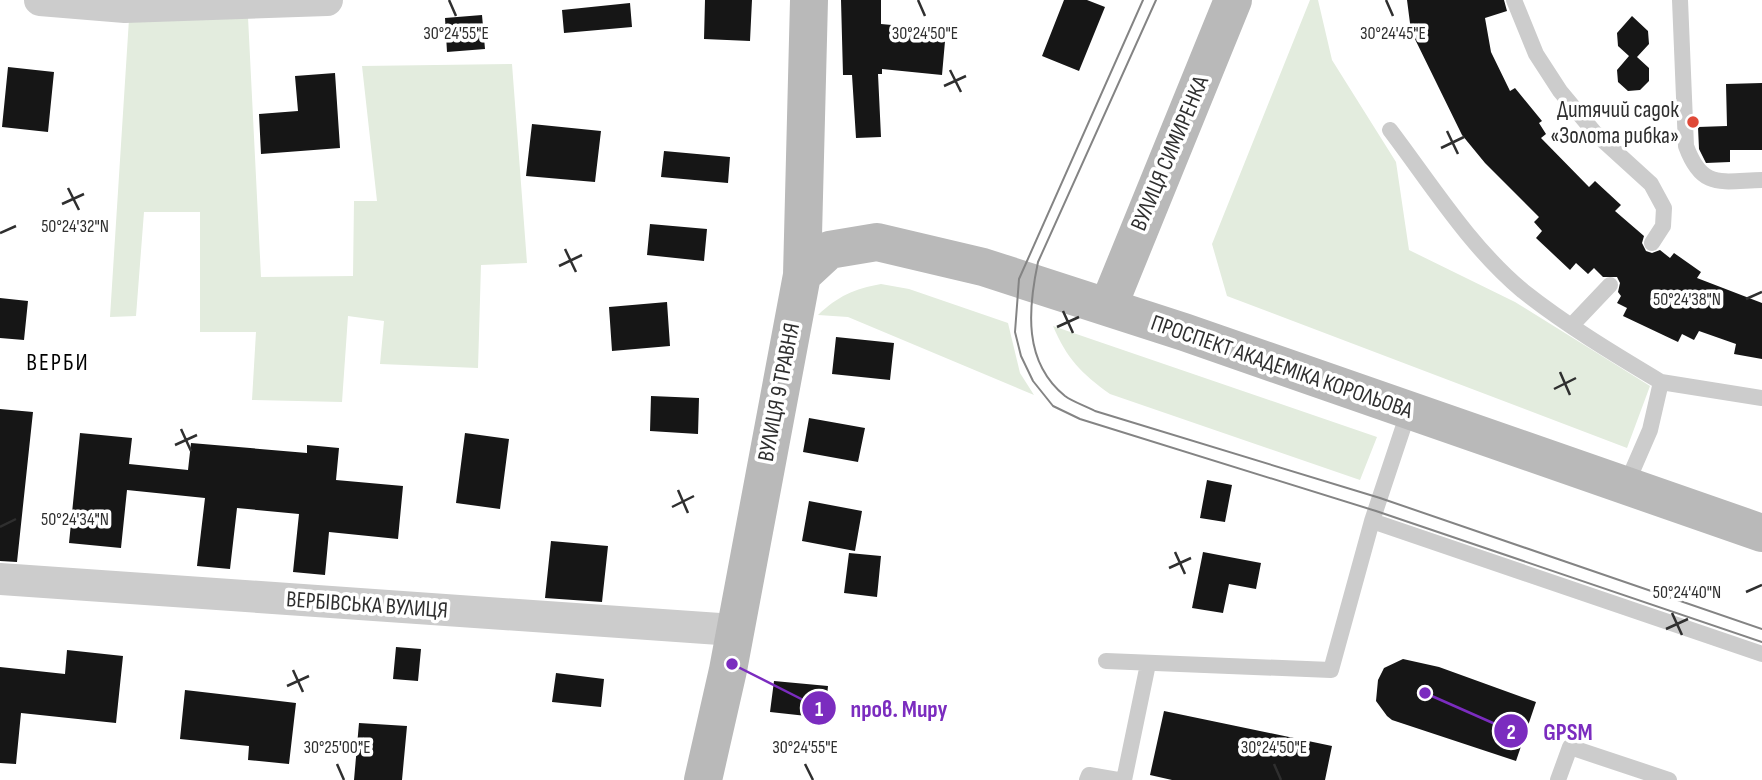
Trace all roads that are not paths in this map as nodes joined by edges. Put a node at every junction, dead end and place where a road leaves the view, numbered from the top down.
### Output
1 (40, 0) edge
2 (327, 0) edge
3 (809, 0) edge
4 (1233, 0) edge
5 (1514, 0) edge
6 (1680, 0) edge
7 (1390, 130) dead end
8 (1762, 180) edge
9 (1652, 243) dead end
10 (802, 275) junction
11 (1610, 285) dead end
12 (1108, 307) junction
13 (1572, 325) junction
14 (1661, 382) junction
15 (1762, 398) edge
16 (1409, 410) junction
17 (1627, 484) junction
18 (1372, 521) junction
19 (1762, 533) edge
20 (0, 579) edge
21 (734, 630) junction
22 (1762, 654) edge
23 (1107, 661) dead end
24 (1148, 664) junction
25 (703, 780) edge
26 (1087, 780) edge
27 (1118, 780) edge
28 (1124, 780) edge
29 (1558, 780) edge
30 (1669, 780) edge

1 - 2 street
3 - 10 main road, ВУЛИЦЯ 9 ТРАВНЯ
4 - 12 main road, ВУЛИЦЯ СИМИРЕНКА
5 - 9 lane
6 - 8 lane
7 - 13 lane
10 - 12 main road, ПРОСПЕКТ АКАДЕМІКА КОРОЛЬОВА
10 - 21 main road, ВУЛИЦЯ 9 ТРАВНЯ
11 - 13 lane
12 - 16 main road, ПРОСПЕКТ АКАДЕМІКА КОРОЛЬОВА
13 - 14 lane
14 - 15 lane
14 - 17 lane
16 - 17 main road, ПРОСПЕКТ АКАДЕМІКА КОРОЛЬОВА
16 - 18 lane
17 - 19 main road, ПРОСПЕКТ АКАДЕМІКА КОРОЛЬОВА
18 - 22 lane
18 - 24 lane
20 - 21 street, ВЕРБІВСЬКА ВУЛИЦЯ
21 - 25 main road, ВУЛИЦЯ 9 ТРАВНЯ
23 - 24 lane
24 - 28 lane
26 - 27 lane
29 - 30 lane

